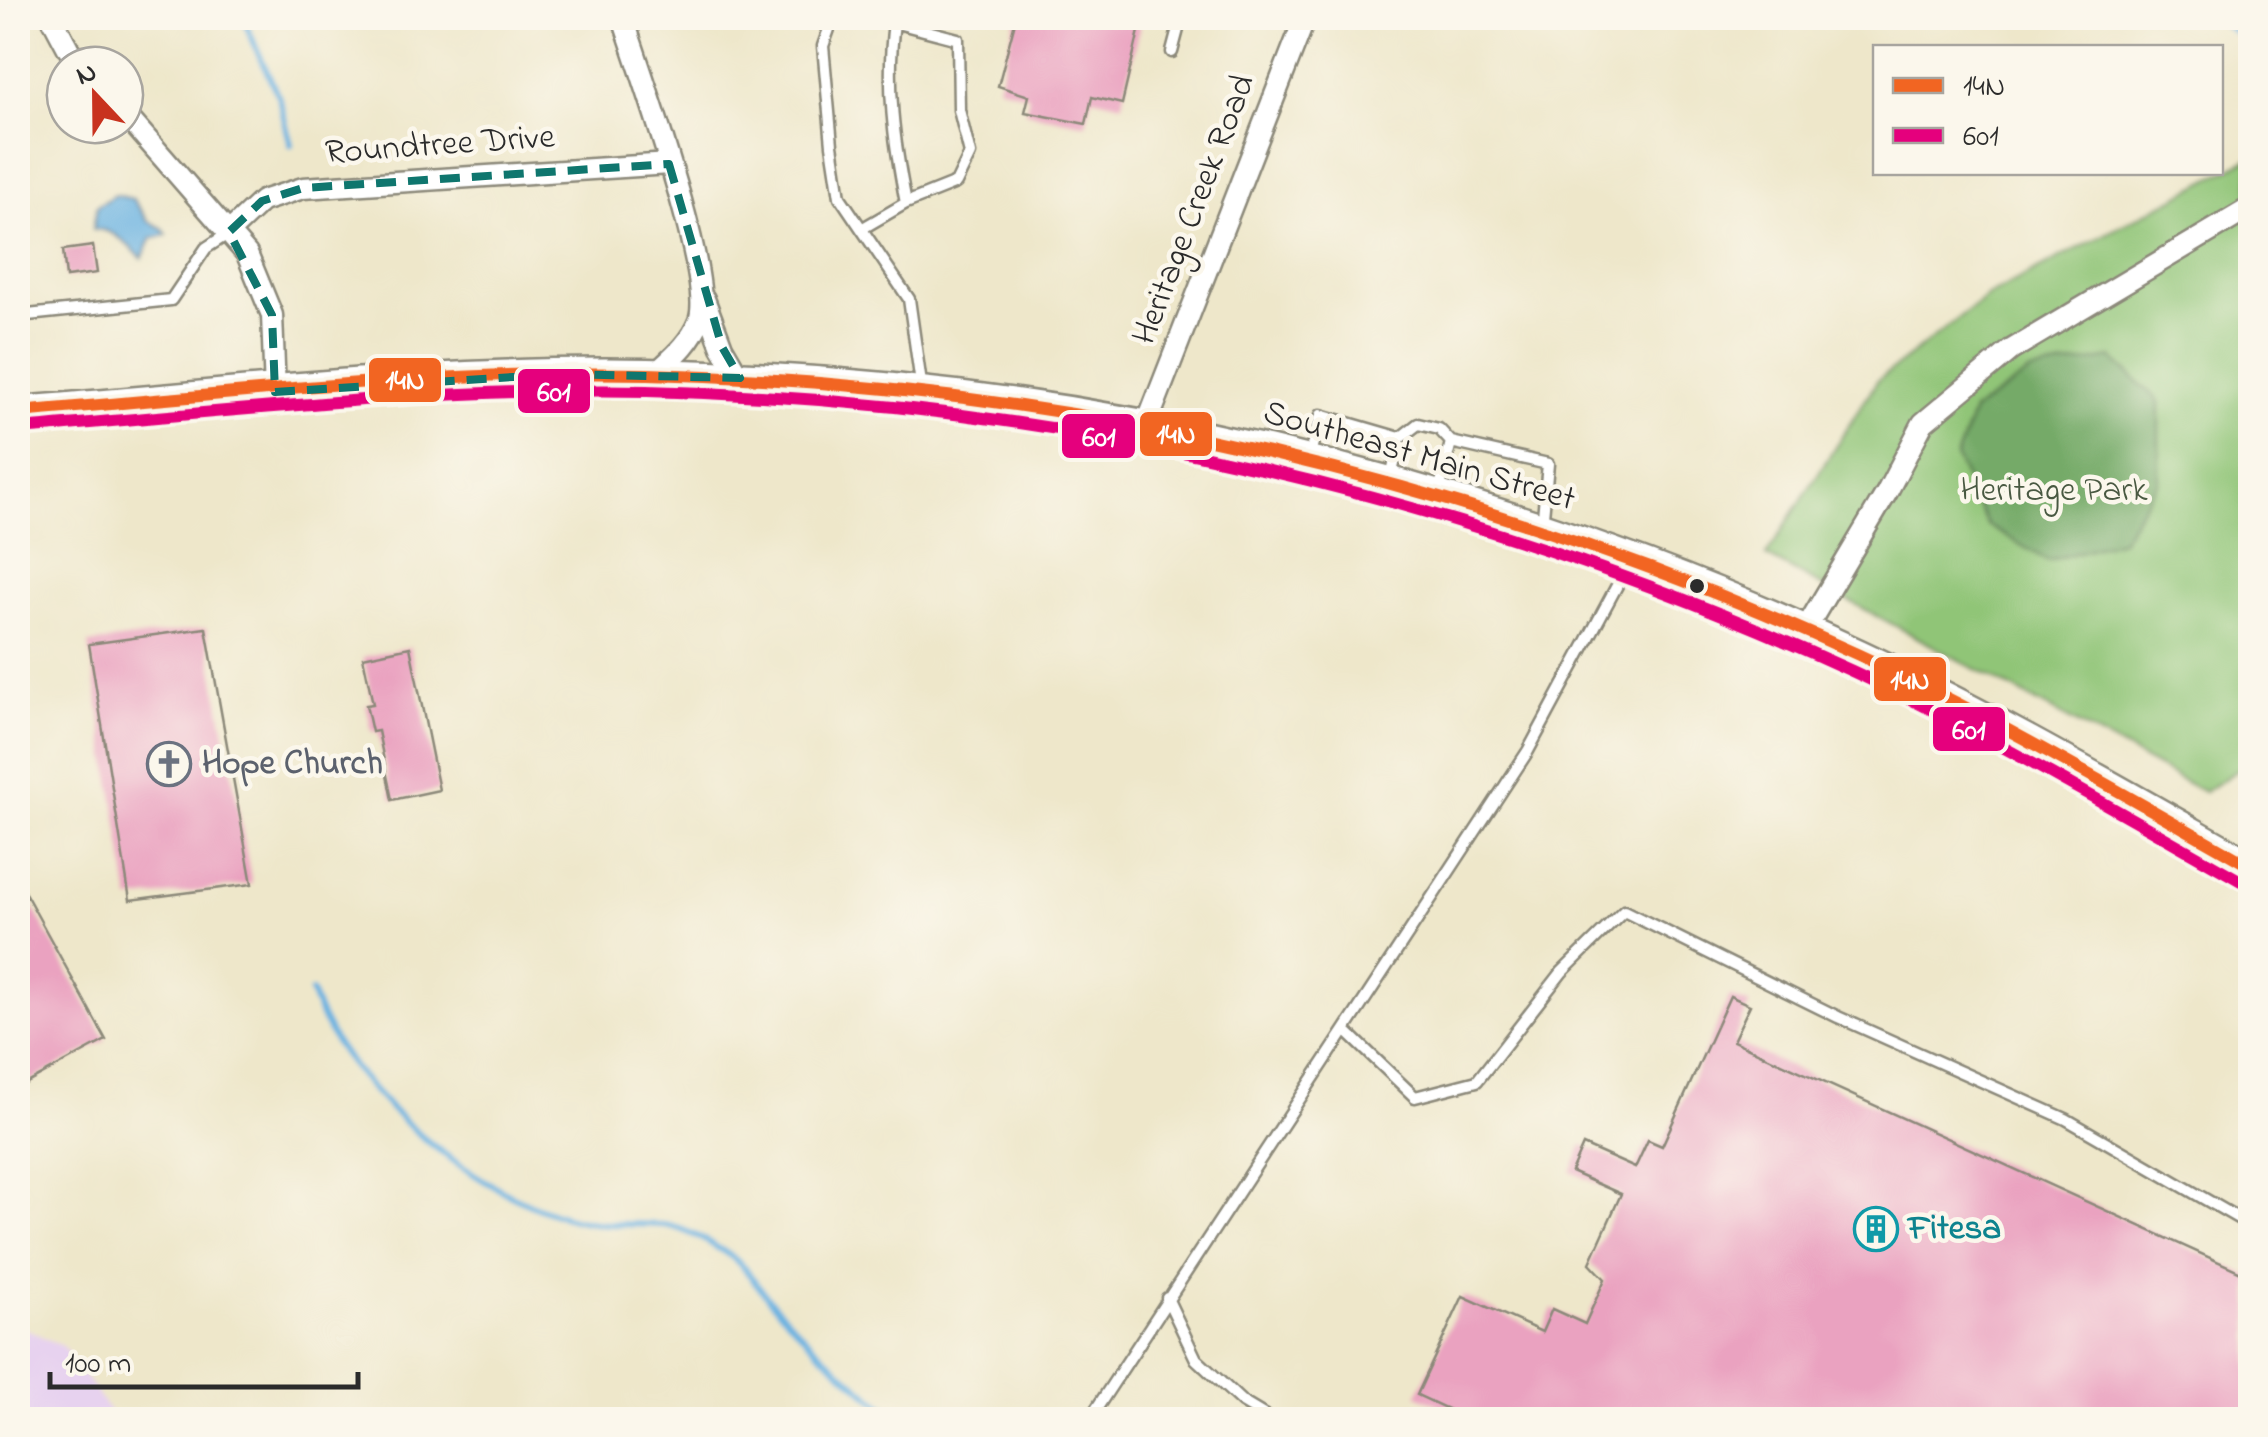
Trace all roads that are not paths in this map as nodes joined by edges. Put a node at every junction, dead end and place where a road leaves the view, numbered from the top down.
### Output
1 (52, 18) edge
2 (623, 18) edge
3 (833, 18) edge
4 (878, 18) edge
5 (1181, 18) edge
6 (1305, 18) edge
7 (894, 22) junction
8 (66, 45) edge
9 (1172, 52) dead end
10 (145, 136) edge
11 (669, 164) junction
12 (906, 203) junction
13 (2250, 208) edge
14 (863, 228) junction
15 (230, 232) junction
16 (702, 292) junction
17 (18, 316) edge
18 (655, 374) junction
19 (740, 378) junction
20 (275, 392) junction
21 (922, 392) junction
22 (18, 412) edge
23 (1146, 426) junction
24 (1400, 438) junction
25 (1451, 442) junction
26 (1308, 461) junction
27 (1390, 482) junction
28 (1438, 496) junction
29 (1542, 528) junction
30 (1631, 560) junction
31 (1804, 630) junction
32 (2250, 866) edge
33 (1345, 1030) junction
34 (2250, 1225) edge
35 (1167, 1298) junction
36 (1089, 1420) edge
37 (1272, 1420) edge

1 - 8 street
2 - 11 street
3 - 14 lane
4 - 7 lane
5 - 9 lane
6 - 23 street, Heritage Creek Road
7 - 12 lane
7 - 12 lane
10 - 15 street
11 - 15 street, Roundtree Drive
11 - 16 street
12 - 14 lane
13 - 31 street
14 - 21 lane
15 - 17 lane
15 - 20 street
16 - 18 street
16 - 19 street
18 - 19 main road, Southeast Main Street
18 - 20 main road, Southeast Main Street
19 - 21 main road, Southeast Main Street
20 - 22 main road, Southeast Main Street
21 - 23 main road, Southeast Main Street
23 - 26 main road, Southeast Main Street
24 - 25 lane
24 - 26 lane
24 - 27 lane
25 - 28 lane
25 - 29 lane
26 - 27 main road, Southeast Main Street
27 - 28 main road, Southeast Main Street
28 - 29 main road, Southeast Main Street
29 - 30 main road, Southeast Main Street
30 - 31 main road, Southeast Main Street
30 - 33 lane
31 - 32 main road, Southeast Main Street
33 - 34 lane
33 - 35 lane
35 - 36 lane
35 - 37 lane

